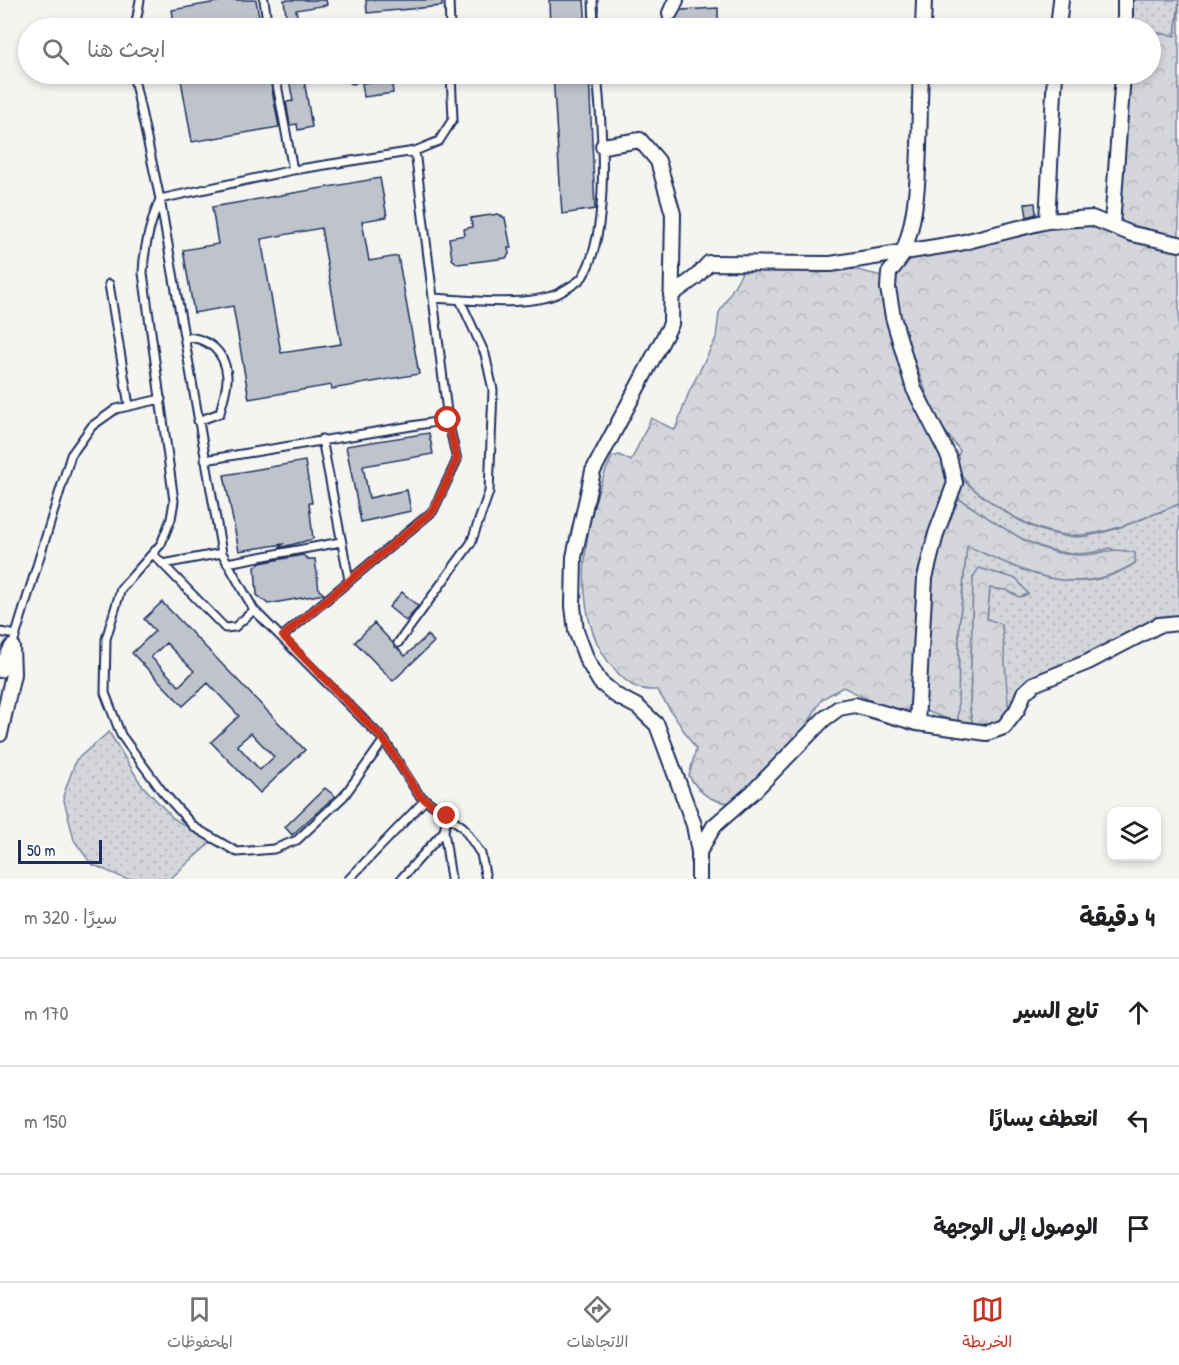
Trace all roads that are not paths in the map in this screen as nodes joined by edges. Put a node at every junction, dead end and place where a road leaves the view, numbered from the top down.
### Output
1 (140, 0) edge
2 (264, 0) edge
3 (449, 0) edge
4 (592, 0) edge
5 (676, 0) edge
6 (924, 0) edge
7 (1061, 0) edge
8 (1125, 0) edge
9 (670, 13) joint
10 (137, 18) edge
11 (267, 18) edge
12 (450, 18) edge
13 (593, 18) edge
14 (668, 18) edge
15 (923, 18) edge
16 (1059, 18) edge
17 (1125, 18) edge
18 (135, 84) edge
19 (278, 84) edge
20 (452, 84) edge
21 (598, 84) edge
22 (921, 84) edge
23 (1054, 84) edge
24 (1122, 84) edge
25 (603, 146) junction
26 (415, 151) junction
27 (293, 170) junction
28 (160, 199) junction
29 (1047, 221) junction
30 (1112, 226) junction
31 (1179, 244) edge
32 (904, 252) junction
33 (109, 284) dead end
34 (671, 295) junction
35 (434, 298) junction
36 (460, 300) junction
37 (184, 337) junction
38 (161, 399) junction
39 (129, 406) junction
40 (451, 420) junction
41 (198, 421) junction
42 (322, 439) junction
43 (205, 460) junction
44 (341, 542) junction
45 (222, 553) junction
46 (154, 555) junction
47 (227, 563) junction
48 (162, 564) junction
49 (349, 580) junction
50 (254, 610) junction
51 (1179, 623) edge
52 (0, 632) edge
53 (283, 636) junction
54 (14, 641) junction
55 (398, 643) dead end
56 (0, 670) edge
57 (2, 717) edge
58 (917, 723) junction
59 (0, 734) edge
60 (384, 740) junction
61 (425, 800) junction
62 (447, 816) junction
63 (444, 831) junction
64 (699, 852) junction
65 (349, 879) edge
66 (400, 879) edge
67 (451, 879) edge
68 (486, 879) edge
69 (699, 879) edge

1 - 10 lane
2 - 11 lane
3 - 12 lane
4 - 13 lane
5 - 9 street
6 - 15 street
7 - 16 street
8 - 17 street
9 - 14 lane
18 - 28 lane
19 - 27 lane
20 - 26 lane
21 - 25 lane
22 - 32 street
23 - 29 street
24 - 30 street
25 - 34 street
25 - 36 lane
26 - 27 lane
26 - 35 lane
27 - 28 lane
28 - 37 lane
28 - 38 lane
29 - 30 street
29 - 32 street
30 - 31 street
32 - 34 street
32 - 58 street
33 - 39 lane
34 - 64 street
35 - 36 lane
35 - 40 lane
36 - 55 lane
37 - 41 lane
37 - 41 lane
38 - 39 lane
38 - 46 lane
39 - 54 lane
40 - 42 lane
40 - 49 lane
41 - 43 lane
42 - 43 lane
42 - 44 lane
43 - 45 lane
44 - 47 lane
44 - 49 lane
45 - 47 lane
45 - 48 lane
46 - 48 lane
46 - 60 lane
47 - 50 lane
48 - 50 lane
49 - 53 lane
50 - 53 lane
51 - 58 street
52 - 54 lane
53 - 60 lane
54 - 56 street
54 - 57 street
57 - 59 street
58 - 64 street
60 - 61 lane
61 - 62 lane
61 - 65 lane
62 - 63 lane
62 - 68 lane
63 - 66 lane
63 - 67 lane
64 - 69 street

